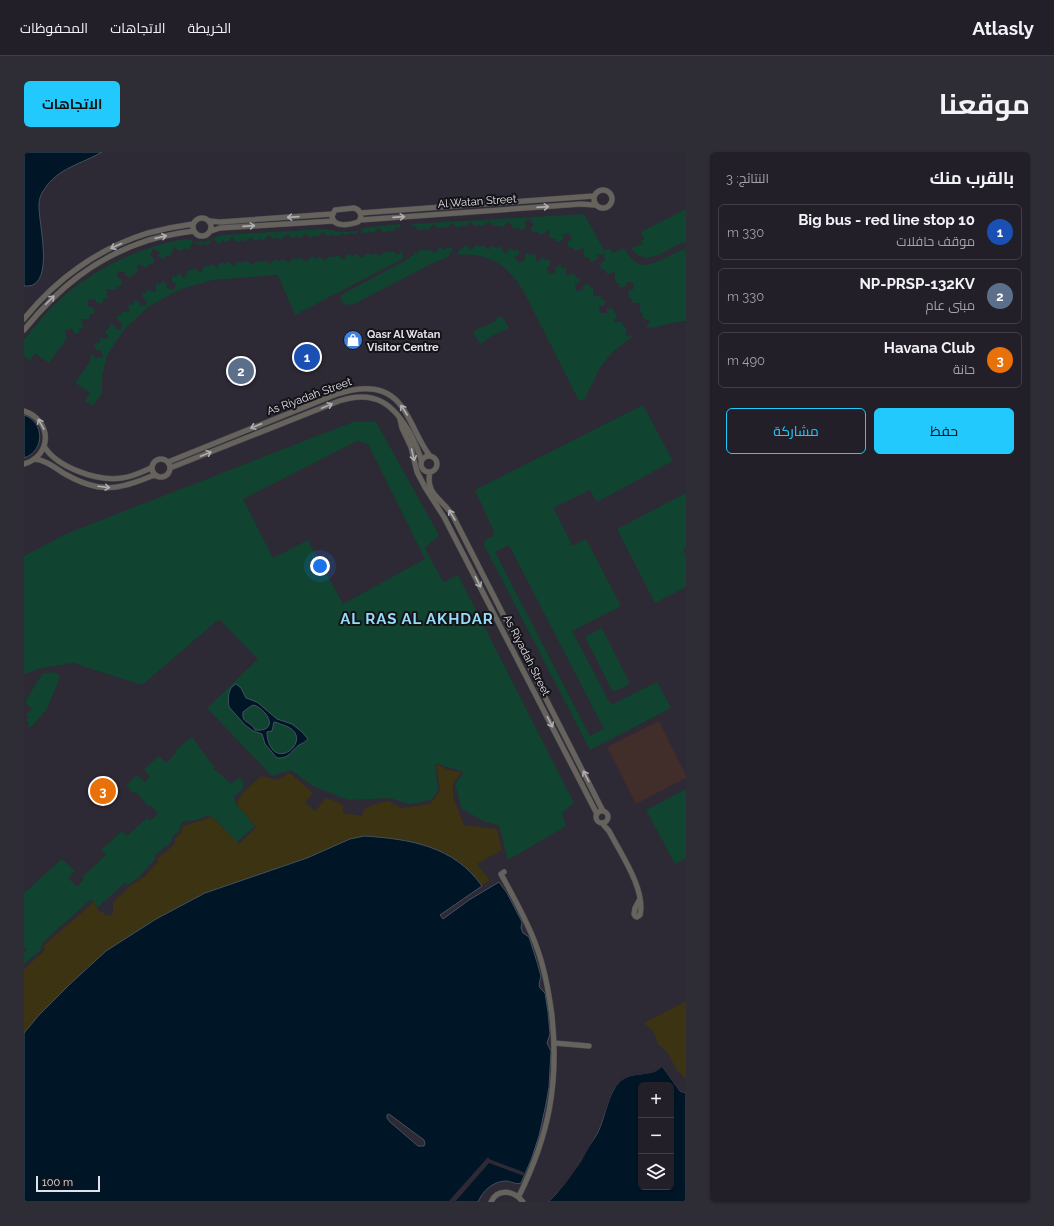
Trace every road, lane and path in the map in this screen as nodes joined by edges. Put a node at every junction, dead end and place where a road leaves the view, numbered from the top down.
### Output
1 (594, 196) junction
2 (595, 205) junction
3 (360, 213) junction
4 (332, 214) junction
5 (360, 220) junction
6 (210, 221) junction
7 (333, 221) junction
8 (193, 224) junction
9 (211, 230) junction
10 (194, 231) junction
11 (24, 319) edge
12 (24, 330) edge
13 (24, 411) edge
14 (400, 418) junction
15 (44, 446) junction
16 (430, 456) junction
17 (34, 459) junction
18 (421, 461) junction
19 (168, 462) junction
20 (24, 464) edge
21 (151, 468) junction
22 (170, 468) junction
23 (430, 472) junction
24 (88, 474) junction
25 (154, 475) junction
26 (92, 485) junction
27 (603, 811) junction
28 (597, 814) junction
29 (604, 822) junction
30 (504, 872) dead end
31 (640, 899) dead end
32 (554, 1043) junction
33 (589, 1046) dead end
34 (518, 1196) junction
35 (491, 1202) edge
36 (523, 1202) edge

1 - 2 street
1 - 2 street
1 - 3 street, Al Watan Street
5 -> 2 street, Al Watan Street
3 - 4 street, Al Watan Street
3 - 5 street
4 -> 6 street
4 - 7 street
5 - 7 street, Al Watan Street
6 - 8 street
6 - 9 street
9 -> 7 street
8 - 10 street
8 -> 11 street
9 - 10 street
12 -> 10 street
15 -> 13 street
14 - 18 street, As Riyadah Street
22 -> 14 street, As Riyadah Street
14 -> 28 street, As Riyadah Street
15 - 17 street
15 - 24 street
16 - 18 street
16 -> 19 street, As Riyadah Street
16 - 23 street
17 - 20 street
17 - 26 street
18 - 23 street
19 - 21 street
19 - 22 street
21 - 24 street
21 - 25 street
22 - 25 street
27 -> 23 street, As Riyadah Street
24 - 26 street
26 -> 25 street
27 - 28 street
27 - 29 street
28 - 29 street
29 - 31 street
30 - 32 street
32 - 33 street
32 - 34 street
34 - 35 street
34 - 36 street

